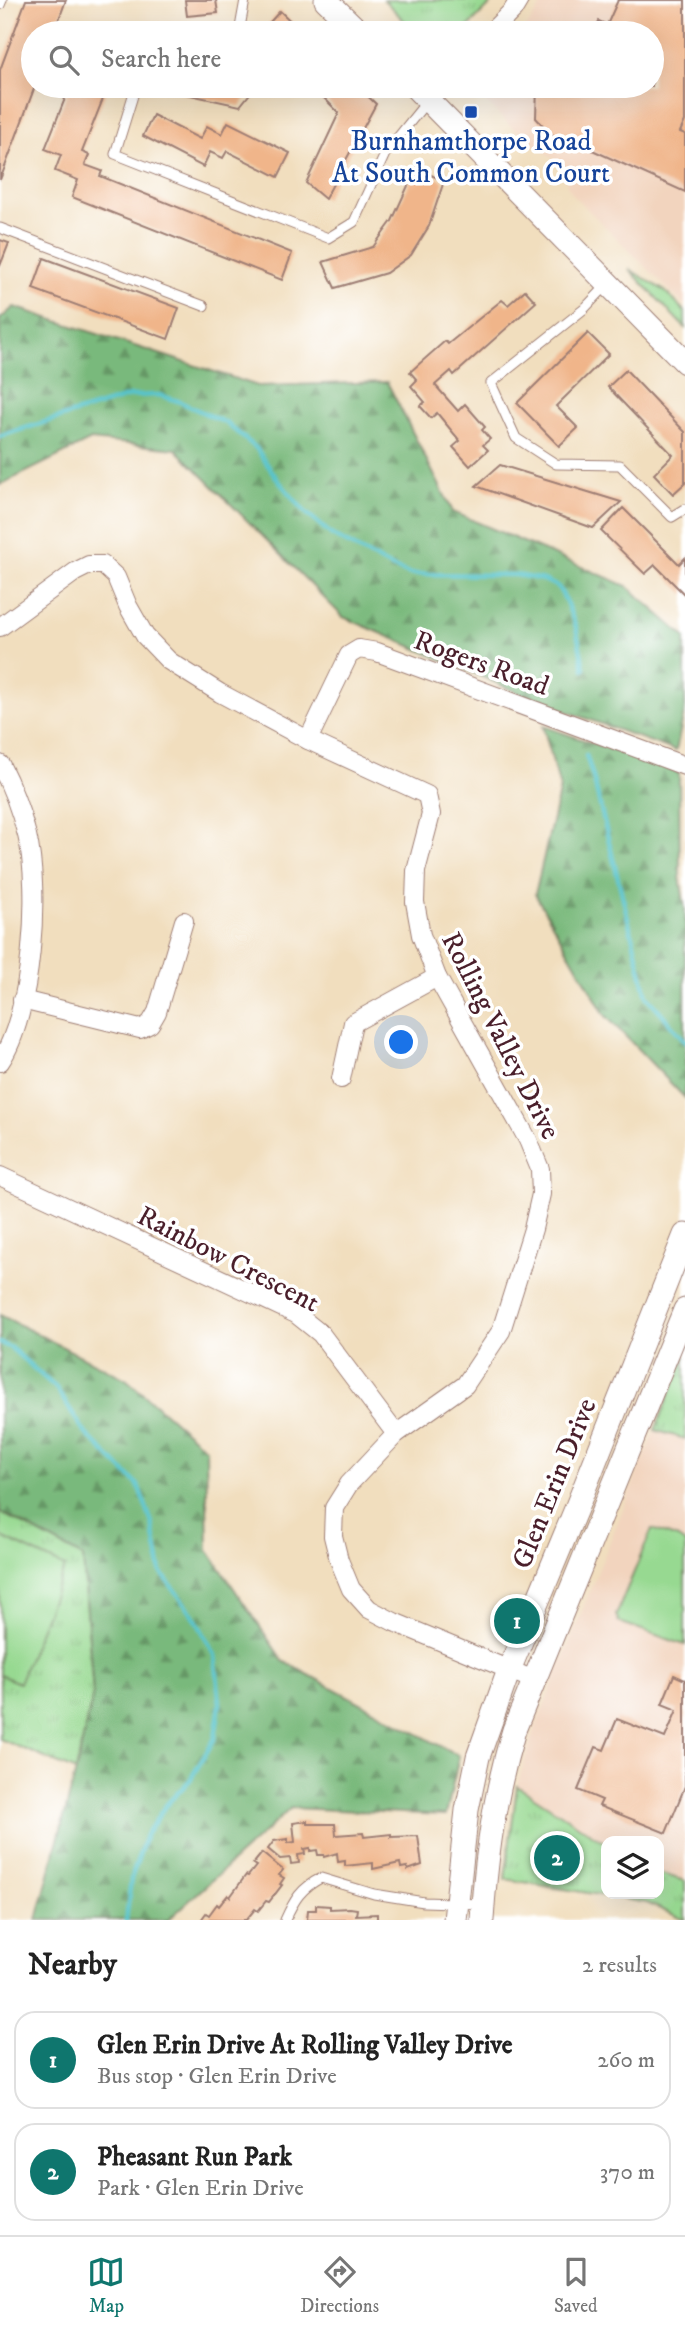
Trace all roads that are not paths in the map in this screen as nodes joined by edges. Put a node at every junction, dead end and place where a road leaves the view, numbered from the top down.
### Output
1 (2, 0) edge
2 (245, 0) edge
3 (326, 0) edge
4 (519, 0) edge
5 (0, 5) edge
6 (241, 21) edge
7 (348, 21) edge
8 (502, 21) edge
9 (132, 98) edge
10 (423, 98) edge
11 (435, 98) edge
12 (0, 228) edge
13 (609, 283) junction
14 (204, 306) dead end
15 (684, 358) edge
16 (685, 509) edge
17 (0, 627) edge
18 (308, 740) junction
19 (0, 764) edge
20 (685, 766) edge
21 (184, 921) dead end
22 (437, 977) junction
23 (22, 1000) junction
24 (0, 1062) edge
25 (341, 1079) dead end
26 (0, 1176) edge
27 (685, 1235) edge
28 (685, 1310) edge
29 (396, 1434) junction
30 (509, 1670) junction
31 (534, 1680) junction
32 (455, 1912) edge
33 (483, 1912) edge
34 (285, 1920) edge

1 - 5 lane
2 - 6 lane
3 - 7 street
4 - 8 street
9 - 10 lane
11 - 13 street
12 - 14 lane
13 - 15 street
13 - 16 lane
17 - 18 street, Rolling Valley Drive
18 - 20 street, Rogers Road
18 - 22 street, Rolling Valley Drive
19 - 23 street
21 - 23 street
22 - 25 street
22 - 29 street, Rolling Valley Drive
23 - 24 street
26 - 29 street, Rainbow Crescent
27 - 30 street, Glen Erin Drive
28 - 31 street, Glen Erin Drive
29 - 30 street, Rolling Valley Drive
30 - 31 street, Rolling Valley Drive
30 - 32 street, Glen Erin Drive
31 - 33 street, Glen Erin Drive
32 - 33 lane
32 - 34 lane

